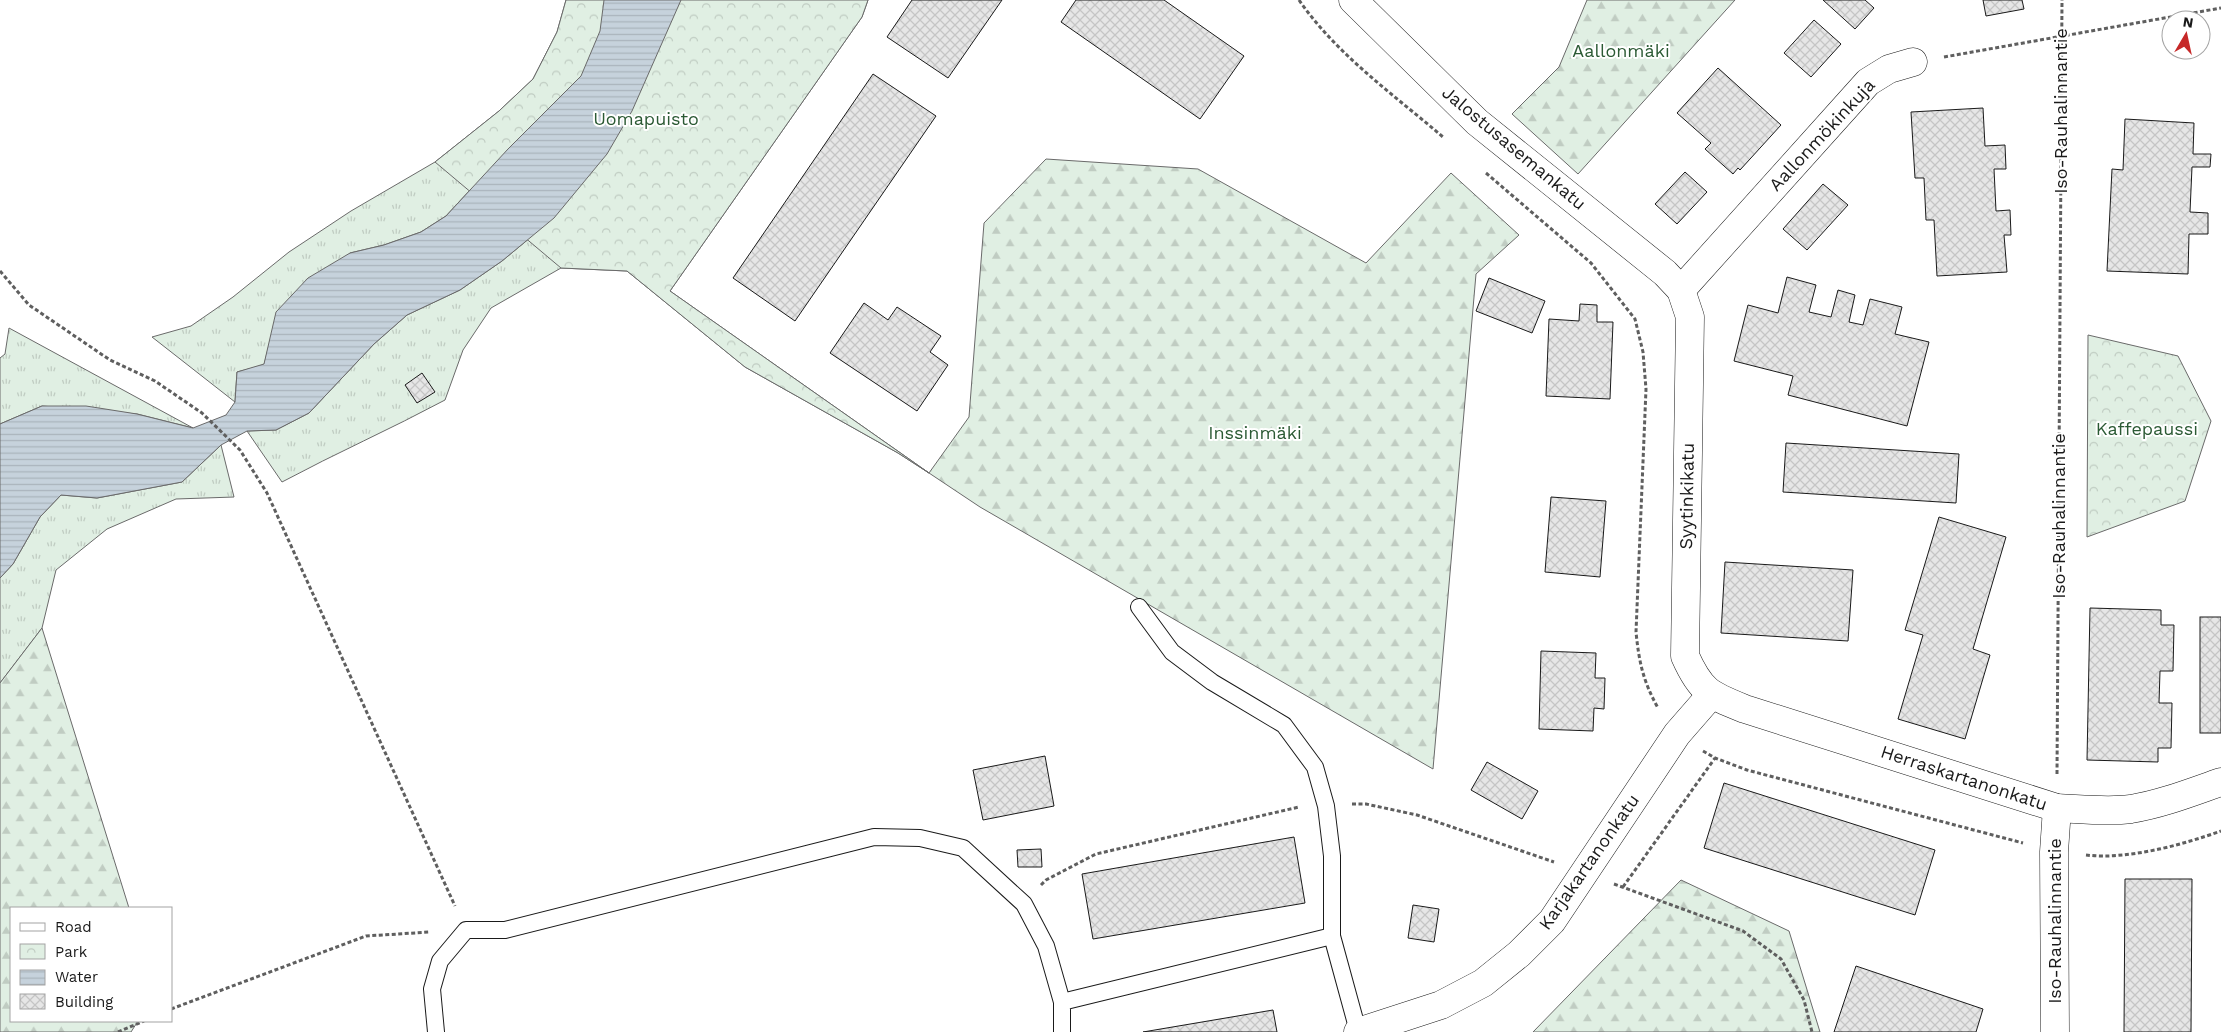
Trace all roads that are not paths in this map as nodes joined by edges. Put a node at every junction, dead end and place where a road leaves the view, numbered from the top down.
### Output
1 (1353, 0) edge
2 (1912, 62) road end
3 (1681, 290) junction
4 (1139, 607) dead end
5 (1711, 695) junction
6 (2221, 782) edge
7 (2057, 808) junction
8 (1332, 936) junction
9 (1062, 1002) junction
10 (1358, 1031) edge
11 (436, 1032) edge
12 (1062, 1032) edge
13 (2054, 1032) edge

1 - 3 street, Jalostusasemankatu
2 - 3 street, Aallonmökinkuja
3 - 5 street, Syytinkikatu
4 - 8 lane
5 - 7 street, Herraskartanonkatu
5 - 10 street, Karjakartanonkatu
6 - 7 street, Herraskartanonkatu
7 - 13 street, Iso-Rauhalinnantie
8 - 9 lane
8 - 10 lane
9 - 11 lane
9 - 12 lane

